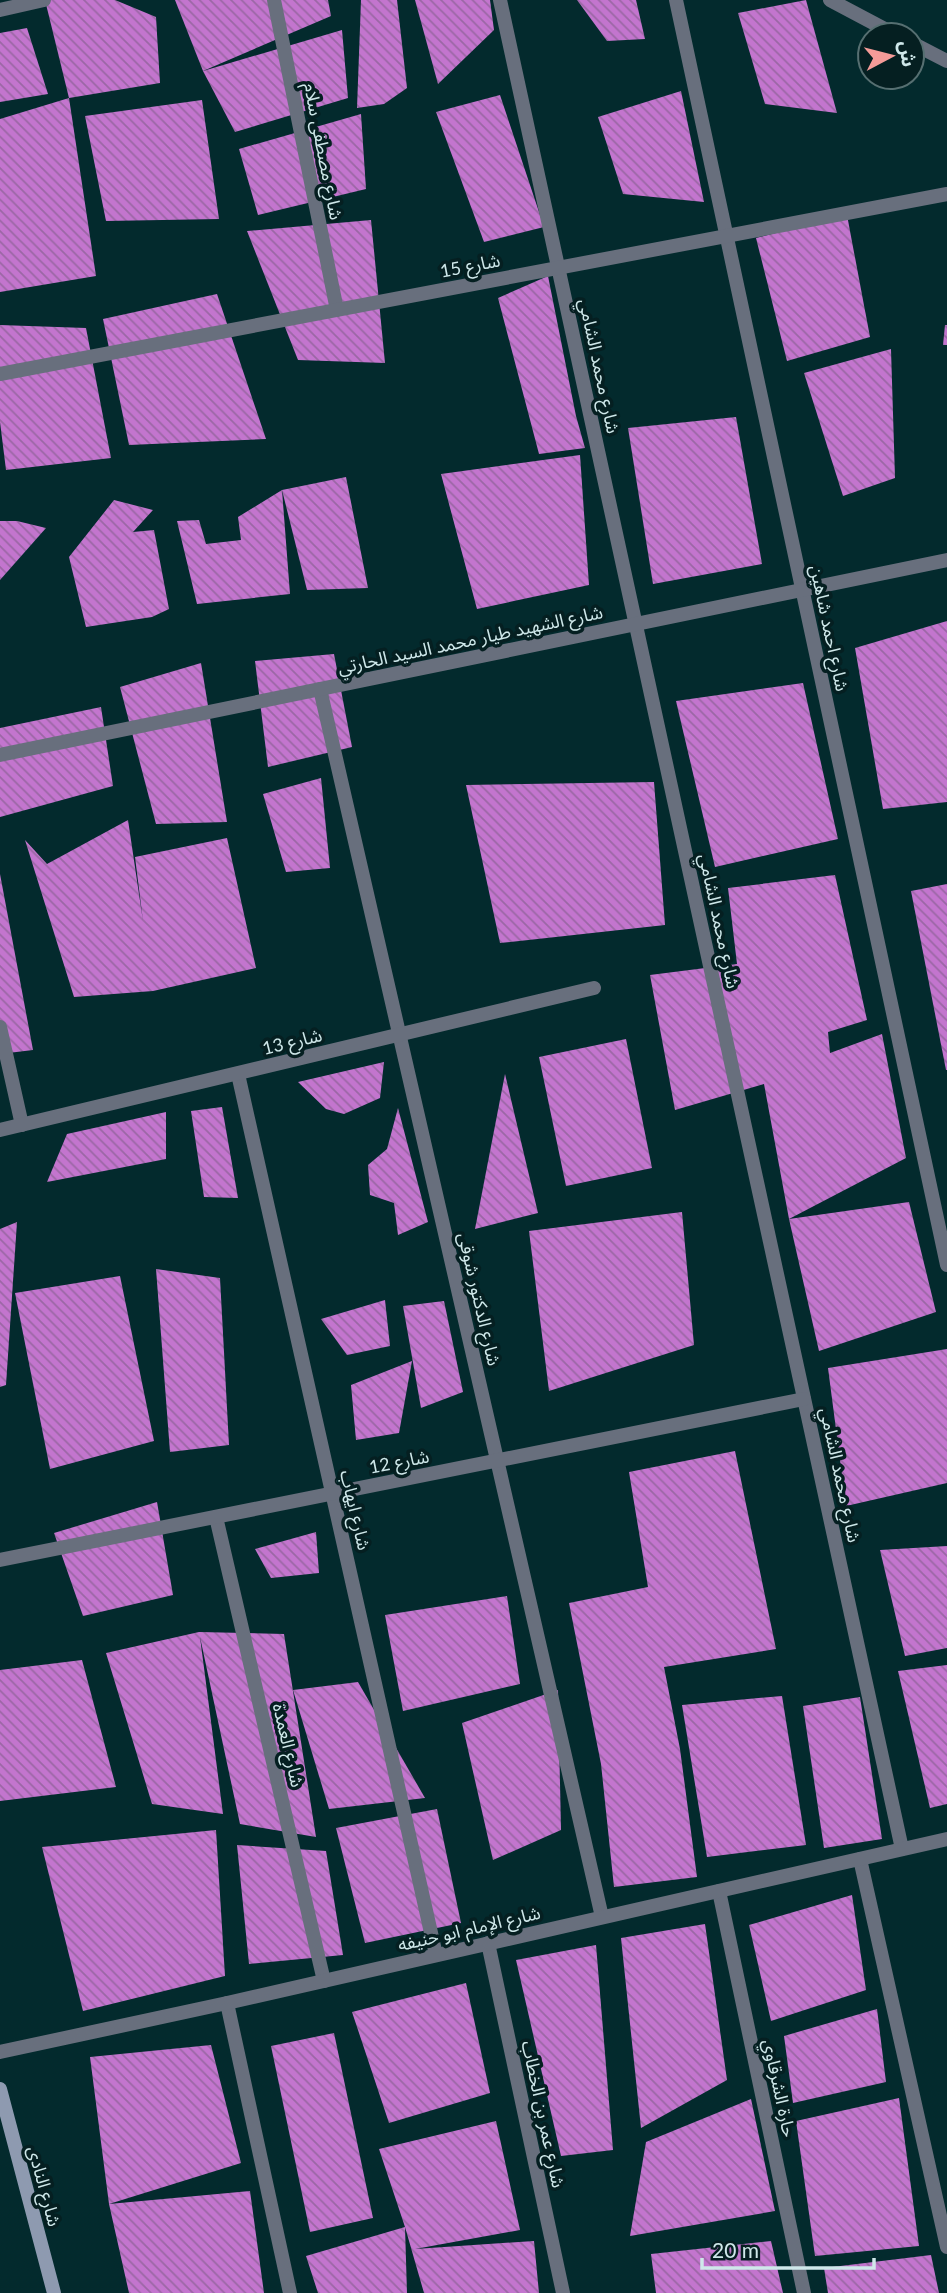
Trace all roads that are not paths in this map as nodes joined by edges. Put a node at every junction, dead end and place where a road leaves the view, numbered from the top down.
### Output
1 (44, 0) edge
2 (274, 0) edge
3 (500, 0) edge
4 (676, 0) edge
5 (830, 0) edge
6 (0, 10) edge
7 (870, 21) edge
8 (926, 50) edge
9 (947, 61) edge
10 (947, 194) edge
11 (726, 236) junction
12 (559, 268) junction
13 (337, 310) junction
14 (0, 374) edge
15 (947, 560) edge
16 (802, 590) junction
17 (636, 625) junction
18 (320, 689) junction
19 (0, 755) edge
20 (593, 988) dead end
21 (0, 1027) edge
22 (399, 1035) junction
23 (238, 1074) junction
24 (22, 1125) junction
25 (0, 1130) edge
26 (947, 1265) edge
27 (804, 1399) junction
28 (498, 1461) junction
29 (332, 1494) junction
30 (216, 1517) junction
31 (0, 1560) edge
32 (947, 1839) edge
33 (902, 1849) junction
34 (860, 1859) junction
35 (719, 1891) junction
36 (602, 1917) junction
37 (488, 1943) junction
38 (436, 1955) junction
39 (324, 1981) junction
40 (227, 2003) junction
41 (0, 2052) edge
42 (0, 2089) edge
43 (947, 2247) edge
44 (54, 2293) edge
45 (290, 2293) edge
46 (563, 2293) edge
47 (804, 2293) edge

1 - 6 street
2 - 13 street, شارع مصطفى سلام
3 - 12 street, شارع محمد الشامي
4 - 11 street, شارع احمد شاهين
5 - 7 street
8 - 9 street
10 - 11 street, شارع 15
11 - 12 street, شارع 15
11 - 16 street, شارع احمد شاهين
12 - 13 street, شارع 15
12 - 17 street, شارع محمد الشامي
13 - 14 street, شارع 15
15 - 16 street, شارع الشهيد طيار محمد السيد الحارتي
16 - 17 street, شارع الشهيد طيار محمد السيد الحارتي
16 - 26 street, شارع احمد شاهين
17 - 18 street, شارع الشهيد طيار محمد السيد الحارتي
17 - 27 street, شارع محمد الشامي
18 - 19 street, شارع الشهيد طيار محمد السيد الحارتي
18 - 22 street, شارع الدكتور شوقى
20 - 22 street, شارع 13
21 - 24 street
22 - 23 street, شارع 13
22 - 28 street, شارع الدكتور شوقى
23 - 24 street, شارع 13
23 - 29 street, شارع ايهاب
24 - 25 street, شارع 13
27 - 28 street, شارع 12
27 - 33 street, شارع محمد الشامي
28 - 29 street, شارع 12
28 - 36 street, شارع الدكتور شوقى
29 - 30 street, شارع 12
29 - 38 street, شارع ايهاب
30 - 31 street, شارع 12
30 - 39 street, شارع العمدة
32 - 33 street, شارع الإمام ابو حنيفه
33 - 34 street, شارع الإمام ابو حنيفه
34 - 35 street, شارع الإمام ابو حنيفه
34 - 43 street
35 - 36 street, شارع الإمام ابو حنيفه
35 - 47 street, حارة الشرقاوي
36 - 37 street, شارع الإمام ابو حنيفه
37 - 38 street, شارع الإمام ابو حنيفه
37 - 46 street, شارع عمر بن الخطاب
38 - 39 street, شارع الإمام ابو حنيفه
39 - 40 street, شارع الإمام ابو حنيفه
40 - 41 street, شارع الإمام ابو حنيفه
40 - 45 street
42 - 44 street, شارع النادى

